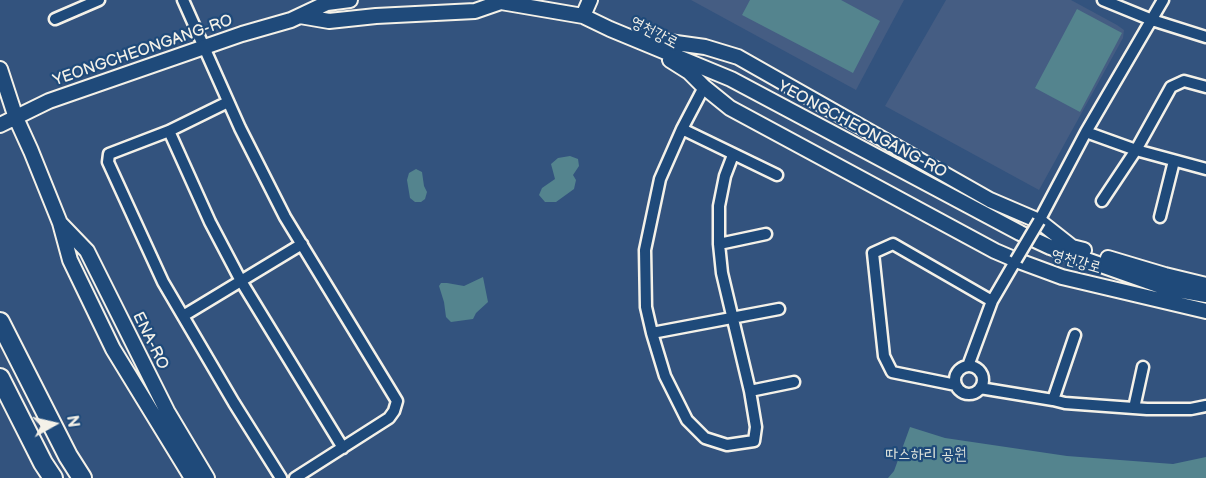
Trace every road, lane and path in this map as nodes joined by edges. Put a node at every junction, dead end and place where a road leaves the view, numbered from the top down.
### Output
1 (96, 0) edge
2 (183, 0) edge
3 (350, 0) edge
4 (590, 0) edge
5 (1103, 0) edge
6 (1163, 0) edge
7 (498, 1) edge
8 (300, 16) junction
9 (583, 16) junction
10 (55, 19) dead end
11 (1152, 20) junction
12 (610, 29) junction
13 (1206, 37) edge
14 (203, 47) junction
15 (0, 69) edge
16 (704, 87) junction
17 (1206, 87) edge
18 (228, 102) junction
19 (16, 118) junction
20 (0, 125) edge
21 (682, 129) junction
22 (169, 131) junction
23 (1086, 132) junction
24 (1136, 150) junction
25 (733, 155) junction
26 (1174, 161) junction
27 (1206, 170) edge
28 (777, 175) dead end
29 (1102, 201) dead end
30 (1160, 217) dead end
31 (1039, 221) junction
32 (60, 223) junction
33 (766, 234) dead end
34 (302, 244) junction
35 (719, 244) junction
36 (1016, 260) junction
37 (241, 281) junction
38 (1206, 285) edge
39 (1206, 295) edge
40 (992, 301) junction
41 (779, 309) dead end
42 (1206, 311) edge
43 (183, 316) junction
44 (734, 318) junction
45 (0, 322) edge
46 (652, 333) junction
47 (1075, 335) dead end
48 (968, 366) junction
49 (1143, 367) dead end
50 (0, 378) edge
51 (794, 382) dead end
52 (956, 385) junction
53 (980, 388) junction
54 (750, 391) junction
55 (1053, 400) junction
56 (1206, 406) edge
57 (1134, 408) junction
58 (343, 448) junction
59 (53, 478) edge
60 (82, 478) edge
61 (192, 478) edge
62 (207, 478) edge
63 (281, 478) edge
64 (295, 478) edge

1 - 10 street
2 - 14 street
3 - 8 street, YEONGCHEONGANG-RO
4 - 9 street
5 - 11 street
6 - 11 street
7 - 8 street, YEONGCHEONGANG-RO
7 - 9 street, YEONGCHEONGANG-RO
8 - 14 street, YEONGCHEONGANG-RO
9 - 12 street, YEONGCHEONGANG-RO
11 - 13 street
11 - 23 street
12 - 16 street, 영천강로
12 - 31 street, 영천강로
12 - 39 street, YEONGCHEONGANG-RO
14 - 18 street
14 - 19 street, YEONGCHEONGANG-RO
15 - 19 street, ENA-RO
16 - 21 street
16 - 36 street, 영천강로
17 - 24 street
18 - 22 street
18 - 34 street
19 - 20 street, YEONGCHEONGANG-RO
19 - 32 street, ENA-RO
21 - 25 street
21 - 46 street
22 - 37 street
22 - 43 street
23 - 24 street
23 - 31 street
24 - 26 street
24 - 29 street
25 - 28 street
25 - 35 street
26 - 27 street
26 - 30 street
31 - 36 street, bridge
31 - 38 street, 영천강로
32 - 61 street, ENA-RO
32 - 62 street, ENA-RO
33 - 35 street
34 - 37 street
34 - 58 street
35 - 44 street
36 - 40 street
36 - 42 street, 영천강로
37 - 43 street
37 - 58 street
40 - 48 street
40 - 52 street
41 - 44 street
43 - 63 street
44 - 46 street
44 - 54 street
45 - 60 highway
46 - 54 street
47 - 55 street
48 - 52 street
48 - 53 street
49 - 57 street
50 - 59 highway
51 - 54 street
52 - 53 street
53 - 55 street
55 - 57 street
56 - 57 street
58 - 64 street

